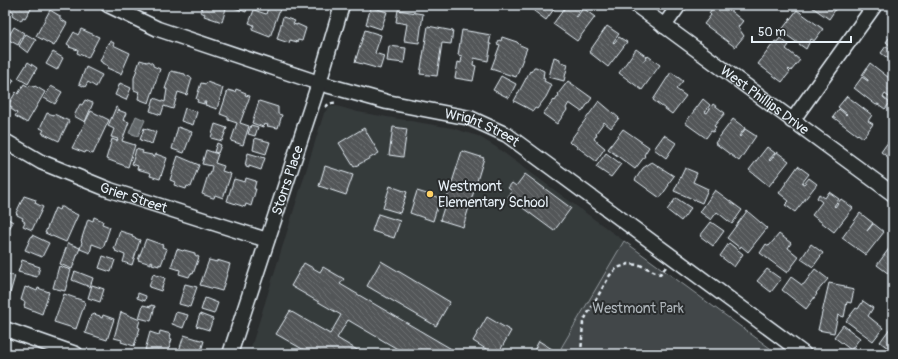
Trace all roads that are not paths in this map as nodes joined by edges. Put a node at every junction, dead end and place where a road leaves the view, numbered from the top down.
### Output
1 (108, 5) edge
2 (342, 5) edge
3 (636, 5) edge
4 (679, 5) edge
5 (875, 5) edge
6 (664, 26) junction
7 (319, 83) junction
8 (792, 121) junction
9 (5, 141) edge
10 (893, 194) edge
11 (267, 240) junction
12 (5, 329) edge
13 (76, 354) edge
14 (230, 354) edge
15 (804, 354) edge

1 - 7 street, Wright Street
2 - 7 street, Storrs Place
3 - 6 street, West Phillips Drive
4 - 6 street
5 - 8 street
6 - 8 street, West Phillips Drive
7 - 11 street, Storrs Place
7 - 15 street, Wright Street
8 - 10 street, West Phillips Drive
9 - 11 street, Grier Street
11 - 14 street, Storrs Place
12 - 13 street

